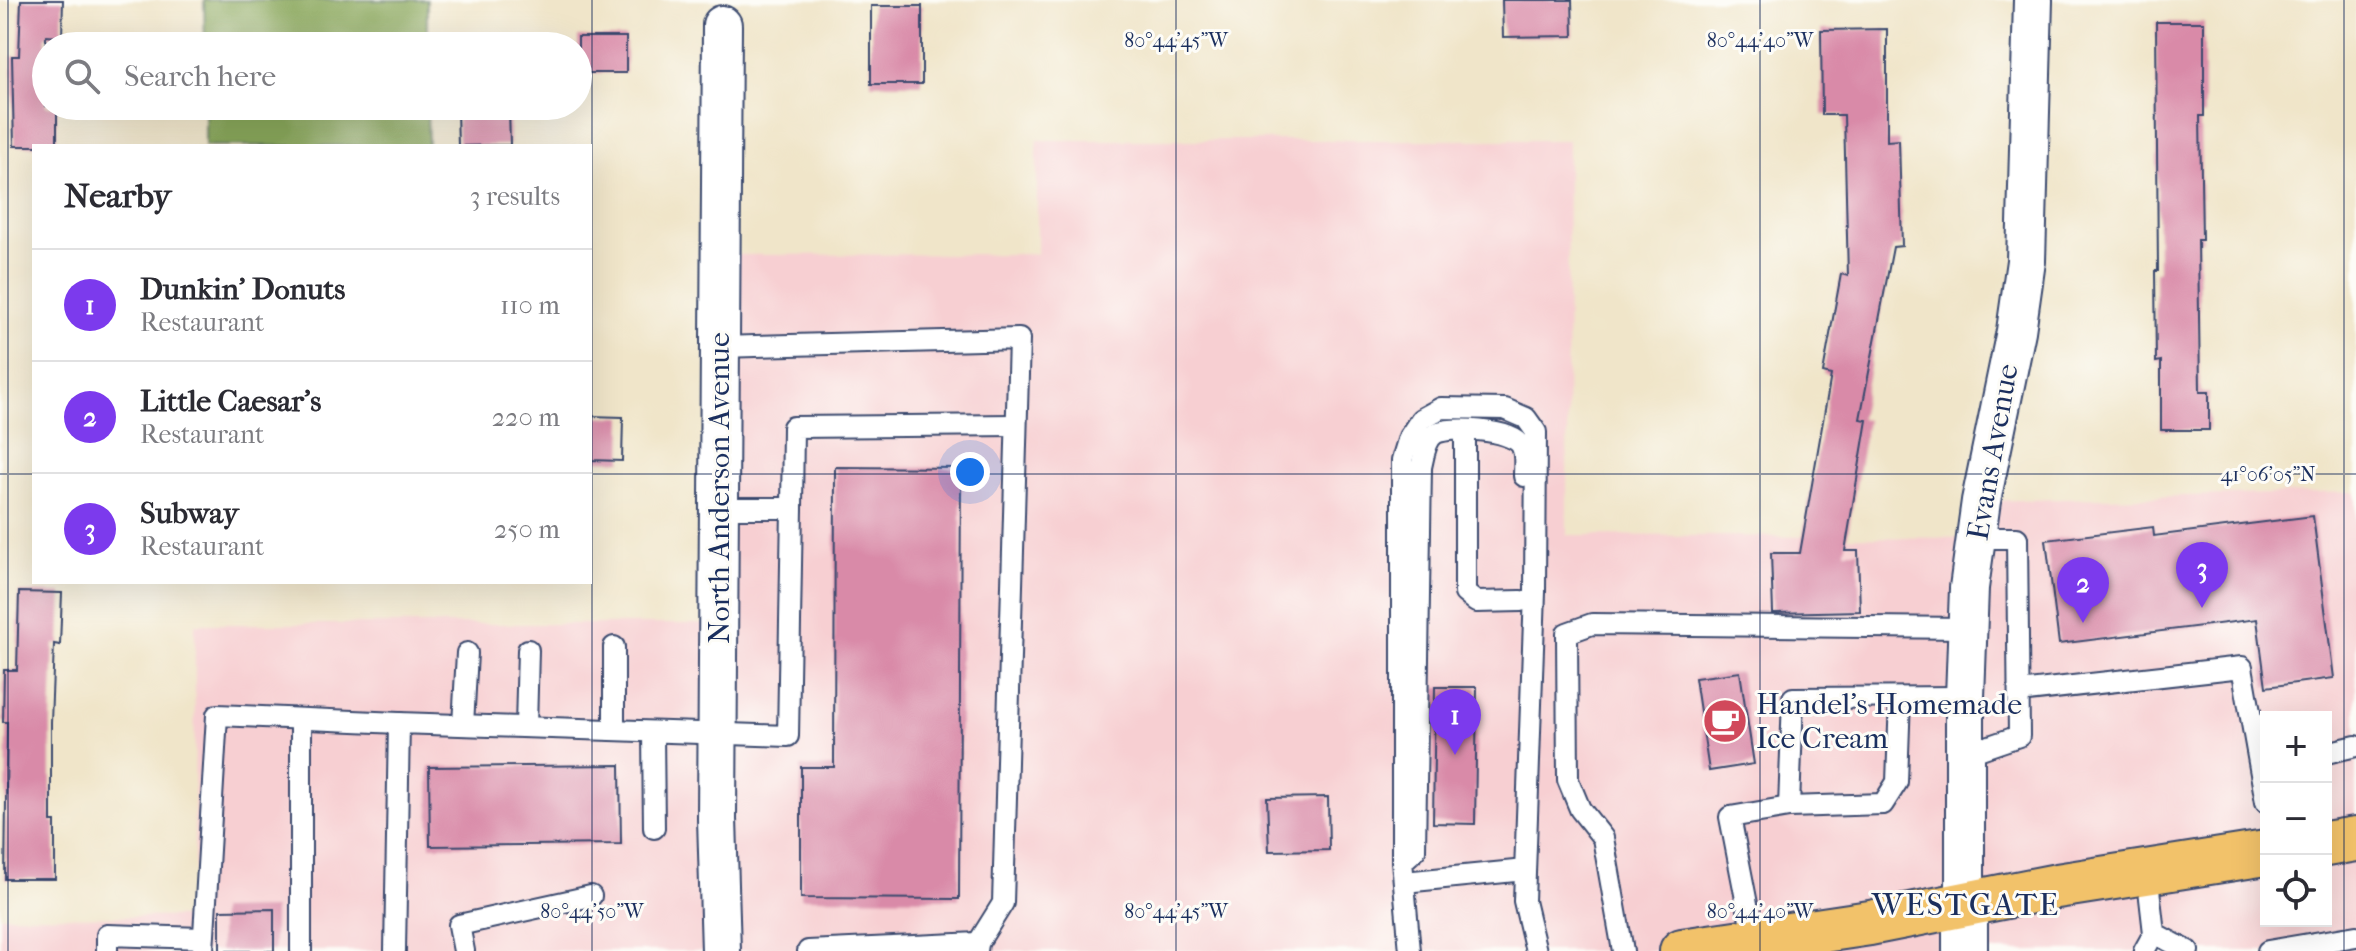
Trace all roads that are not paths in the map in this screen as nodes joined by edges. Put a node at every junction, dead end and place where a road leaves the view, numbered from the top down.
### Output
1 (2033, 0) edge
2 (722, 25) dead end
3 (720, 347) junction
4 (1016, 425) junction
5 (1465, 431) junction
6 (719, 508) junction
7 (792, 508) junction
8 (1976, 538) junction
9 (1521, 601) junction
10 (1967, 628) junction
11 (614, 647) dead end
12 (528, 650) dead end
13 (467, 653) dead end
14 (1533, 656) junction
15 (2019, 692) junction
16 (1965, 697) junction
17 (1900, 698) junction
18 (301, 720) junction
19 (399, 723) junction
20 (463, 725) junction
21 (526, 727) junction
22 (614, 730) junction
23 (653, 732) junction
24 (718, 733) junction
25 (2356, 746) edge
26 (2332, 752) edge
27 (2260, 753) edge
28 (1966, 754) junction
29 (1789, 807) junction
30 (654, 828) dead end
31 (2356, 839) edge
32 (2332, 843) edge
33 (2260, 854) edge
34 (1525, 870) junction
35 (1403, 872) junction
36 (2147, 872) junction
37 (591, 896) dead end
38 (1965, 904) junction
39 (2356, 936) edge
40 (1754, 940) junction
41 (2149, 942) edge
42 (203, 944) edge
43 (978, 947) edge
44 (107, 951) edge
45 (301, 951) edge
46 (395, 951) edge
47 (464, 951) edge
48 (721, 951) edge
49 (808, 951) edge
50 (1410, 951) edge
51 (1536, 951) edge
52 (1623, 951) edge
53 (1682, 951) edge
54 (1965, 951) edge
55 (2188, 951) edge
56 (2268, 951) edge

1 - 8 street, Evans Avenue
2 - 3 street, North Anderson Avenue
3 - 4 lane
3 - 6 street, North Anderson Avenue
4 - 7 lane
4 - 43 lane
5 - 9 lane
5 - 9 lane
5 - 35 lane
6 - 7 lane
6 - 24 street, North Anderson Avenue
7 - 24 lane
8 - 10 street, Evans Avenue
8 - 15 lane
9 - 14 lane
10 - 16 street, Evans Avenue
10 - 52 lane
11 - 22 lane
12 - 21 lane
13 - 20 lane
14 - 34 lane
14 - 35 lane
15 - 27 lane
15 - 28 lane
16 - 17 lane
16 - 28 street, Evans Avenue
17 - 29 lane
17 - 29 lane
18 - 19 lane
18 - 42 lane
18 - 45 lane
19 - 20 lane
19 - 46 lane
20 - 21 lane
21 - 22 lane
22 - 23 lane
23 - 24 lane
23 - 30 lane
24 - 48 street, North Anderson Avenue
25 - 26 lane
28 - 38 street, Evans Avenue
29 - 40 lane
31 - 32 main road
33 - 36 main road
34 - 35 lane
34 - 51 lane
35 - 50 lane
36 - 38 main road
36 - 41 lane
37 - 47 lane
38 - 40 main road
38 - 54 street
39 - 56 lane
40 - 53 main road
41 - 55 lane
42 - 44 lane
43 - 49 lane

